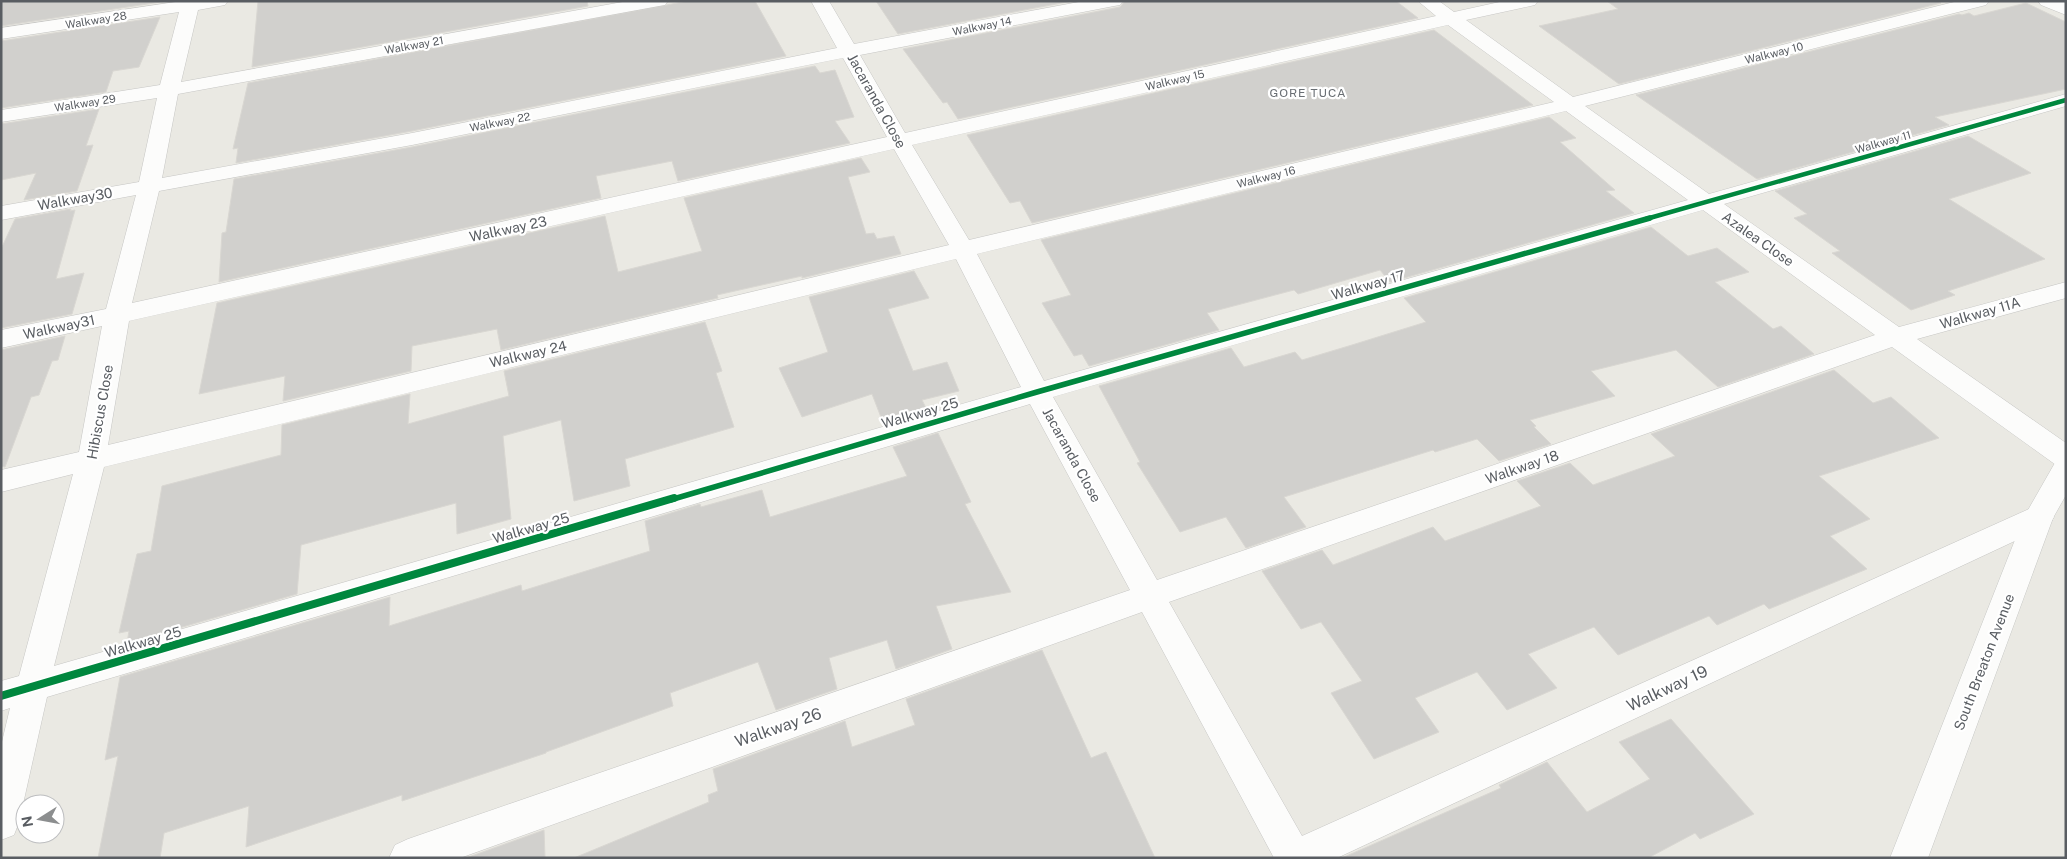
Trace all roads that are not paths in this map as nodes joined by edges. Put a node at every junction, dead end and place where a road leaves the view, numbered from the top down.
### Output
1 (219, 1) edge
2 (660, 1) edge
3 (820, 1) edge
4 (1114, 1) edge
5 (1427, 1) edge
6 (1529, 1) edge
7 (1980, 1) edge
8 (2047, 1) edge
9 (191, 3) edge
10 (2066, 10) edge
11 (1450, 19) junction
12 (1, 34) edge
13 (849, 51) junction
14 (169, 90) junction
15 (2066, 100) edge
16 (1569, 104) junction
17 (1, 116) edge
18 (900, 142) junction
19 (150, 186) junction
20 (1707, 203) junction
21 (1, 213) edge
22 (963, 250) junction
23 (2066, 290) edge
24 (117, 315) junction
25 (1895, 337) junction
26 (1, 339) edge
27 (1037, 392) junction
28 (92, 458) junction
29 (2066, 458) edge
30 (2066, 468) edge
31 (1, 481) edge
32 (2040, 517) junction
33 (1149, 596) junction
34 (32, 688) junction
35 (1, 696) edge
36 (1, 822) edge
37 (408, 858) edge
38 (1294, 858) edge
39 (1909, 858) edge

1 - 9 street, Walkway 28
2 - 14 street, Walkway 21
3 - 13 street, Jacaranda Close
4 - 13 street, Walkway 14
5 - 11 street, Azalea Close
6 - 11 street, Walkway 15
7 - 16 street, Walkway 10
8 - 10 street
9 - 12 street, Walkway 28
9 - 14 street, Hibiscus Close
11 - 16 street, Azalea Close
11 - 18 street, Walkway 15
13 - 18 street, Jacaranda Close
13 - 19 street, Walkway 22
14 - 17 street, Walkway 29
14 - 19 street, Hibiscus Close
15 - 20 street, Walkway 11
16 - 20 street, Azalea Close
16 - 22 street, Walkway 16
18 - 22 street, Jacaranda Close
18 - 24 street, Walkway 23
19 - 21 street, Walkway30
19 - 24 street, Hibiscus Close
20 - 25 street, Azalea Close
20 - 27 street, Walkway 17
22 - 27 street, Jacaranda Close
22 - 28 street, Walkway 24
23 - 25 street, Walkway 11A
24 - 26 street, Walkway31
24 - 28 street, Hibiscus Close
25 - 29 street, Azalea Close
25 - 33 street, Walkway 18
27 - 33 street, Jacaranda Close
27 - 34 street, Walkway 25
28 - 31 street, Walkway 24
28 - 34 street, Hibiscus Close
30 - 32 street, South Breaton Avenue
32 - 38 street, Walkway 19
32 - 39 street, South Breaton Avenue
33 - 37 street, Walkway 26
33 - 38 street, Jacaranda Close
34 - 35 street, Walkway 25
34 - 36 street, Hibiscus Close

